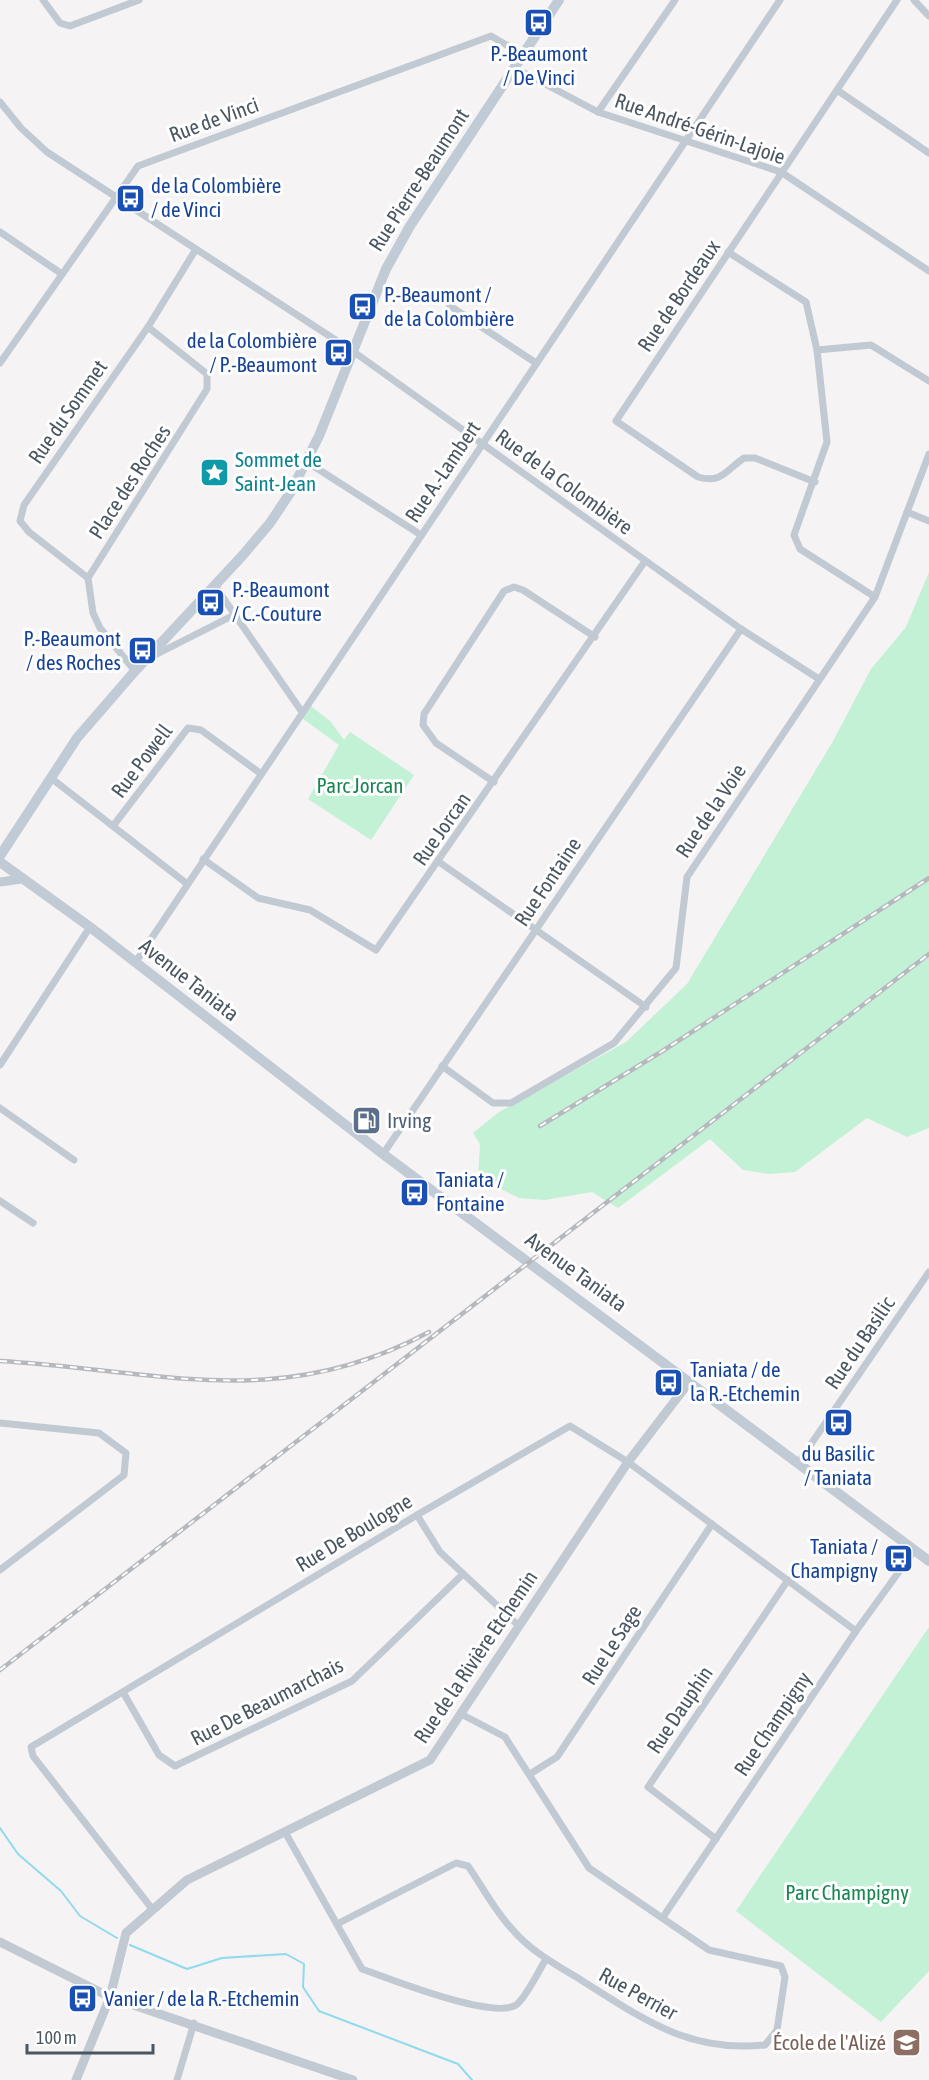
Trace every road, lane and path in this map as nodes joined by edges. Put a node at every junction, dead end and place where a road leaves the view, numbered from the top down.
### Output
1 (44, 0) edge
2 (139, 0) edge
3 (559, 0) edge
4 (675, 0) edge
5 (780, 0) edge
6 (897, 0) edge
7 (914, 0) edge
8 (929, 16) edge
9 (524, 55) junction
10 (515, 68) junction
11 (837, 90) junction
12 (0, 102) edge
13 (598, 112) junction
14 (686, 141) junction
15 (929, 153) edge
16 (781, 172) junction
17 (116, 197) junction
18 (0, 232) edge
19 (196, 249) junction
20 (728, 252) junction
21 (929, 271) edge
22 (62, 274) junction
23 (450, 306) dead end
24 (148, 327) junction
25 (817, 350) junction
26 (354, 352) junction
27 (0, 363) edge
28 (536, 363) junction
29 (929, 381) edge
30 (482, 444) junction
31 (929, 454) edge
32 (307, 462) junction
33 (815, 482) junction
34 (907, 512) junction
35 (929, 521) edge
36 (421, 535) junction
37 (645, 561) junction
38 (88, 578) junction
39 (215, 586) junction
40 (874, 597) junction
41 (234, 615) junction
42 (741, 629) junction
43 (595, 637) junction
44 (146, 659) junction
45 (135, 671) junction
46 (819, 679) junction
47 (302, 712) junction
48 (260, 773) junction
49 (51, 777) junction
50 (494, 782) junction
51 (113, 826) junction
52 (0, 856) edge
53 (202, 859) junction
54 (0, 862) edge
55 (439, 862) junction
56 (21, 879) junction
57 (0, 882) edge
58 (186, 883) junction
59 (90, 927) junction
60 (535, 930) junction
61 (135, 963) junction
62 (646, 1007) junction
63 (0, 1065) edge
64 (442, 1066) junction
65 (0, 1108) edge
66 (383, 1154) junction
67 (74, 1160) dead end
68 (0, 1201) edge
69 (33, 1222) dead end
70 (929, 1272) edge
71 (926, 1282) edge
72 (690, 1381) junction
73 (0, 1423) edge
74 (628, 1462) junction
75 (798, 1463) junction
76 (417, 1515) junction
77 (712, 1524) junction
78 (914, 1551) junction
79 (929, 1561) edge
80 (0, 1570) edge
81 (463, 1574) junction
82 (788, 1580) junction
83 (519, 1626) junction
84 (856, 1631) junction
85 (123, 1692) junction
86 (461, 1713) junction
87 (530, 1774) junction
88 (285, 1832) junction
89 (716, 1839) junction
90 (153, 1910) junction
91 (663, 1917) junction
92 (337, 1924) junction
93 (0, 1942) edge
94 (546, 1959) junction
95 (110, 1997) junction
96 (194, 2024) junction
97 (76, 2080) edge
98 (177, 2080) edge
99 (353, 2080) edge

1 - 2 street
3 - 9 main road, Rue Pierre-Beaumont
4 - 13 street
5 - 14 street, Rue A.-Lambert
6 - 11 street, Rue de Bordeaux
7 - 8 street
9 - 10 main road, Rue Pierre-Beaumont
9 - 17 street, Rue de Vinci
10 - 13 street, Rue André-Gérin-Lajoie
10 - 26 main road, Rue Pierre-Beaumont
11 - 15 street
11 - 16 street, Rue de Bordeaux
12 - 17 street, Rue de la Colombière
13 - 14 street, Rue André-Gérin-Lajoie
14 - 16 street, Rue André-Gérin-Lajoie
14 - 28 street, Rue A.-Lambert
16 - 20 street, Rue de Bordeaux
16 - 21 street, Rue André-Gérin-Lajoie
17 - 19 street, Rue de la Colombière
17 - 22 street, Rue de Vinci
18 - 22 street
19 - 24 street, Rue du Sommet
19 - 26 street, Rue de la Colombière
20 - 25 street
20 - 33 street, Rue de Bordeaux
22 - 27 street, Rue de Vinci
23 - 28 street
24 - 38 street, Place des Roches
24 - 38 street, Rue du Sommet
25 - 29 street
25 - 33 street
26 - 30 street, Rue de la Colombière
26 - 32 main road, Rue Pierre-Beaumont
28 - 30 street, Rue A.-Lambert
30 - 36 street, Rue A.-Lambert
30 - 37 street, Rue de la Colombière
31 - 34 street, Rue de la Voie
32 - 36 street
32 - 39 main road, Rue Pierre-Beaumont
33 - 40 street
34 - 35 street
34 - 40 street, Rue de la Voie
36 - 47 street, Rue A.-Lambert
37 - 42 street, Rue de la Colombière
37 - 43 street, Rue Jorcan
38 - 45 street
39 - 41 street
39 - 44 main road, Rue Pierre-Beaumont
40 - 46 street, Rue de la Voie
41 - 44 street
41 - 47 street
42 - 46 street, Rue de la Colombière
42 - 60 street, Rue Fontaine
43 - 50 street, Rue Jorcan
43 - 50 street
44 - 45 main road, Rue Pierre-Beaumont
45 - 49 main road, Rue Pierre-Beaumont
46 - 62 street, Rue de la Voie
47 - 48 street, Rue A.-Lambert
48 - 51 street, Rue Powell
48 - 53 street, Rue A.-Lambert
49 - 51 street
49 - 52 main road, Rue Pierre-Beaumont
50 - 55 street, Rue Jorcan
51 - 58 street
53 - 55 street, Rue Jorcan
53 - 58 street, Rue A.-Lambert
54 - 56 main road, Avenue Taniata
55 - 60 street
56 - 57 street
56 - 59 main road, Avenue Taniata
58 - 61 street, Rue A.-Lambert
59 - 61 main road, Avenue Taniata
59 - 63 street
60 - 62 street
60 - 64 street, Rue Fontaine
61 - 66 main road, Avenue Taniata
62 - 64 street, Rue de la Voie
64 - 66 street, Rue Fontaine
65 - 67 street
66 - 72 main road, Avenue Taniata
68 - 69 street
70 - 71 street, Rue du Basilic
71 - 75 street, Rue du Basilic
72 - 74 street, Rue de la Rivière Etchemin
72 - 75 main road, Avenue Taniata
73 - 80 street
74 - 76 street, Rue De Boulogne
74 - 77 street, Rue De Boulogne
74 - 83 street, Rue de la Rivière Etchemin
75 - 78 main road, Avenue Taniata
76 - 81 street
76 - 85 street, Rue De Boulogne
77 - 82 street, Rue De Boulogne
77 - 87 street, Rue Le Sage
78 - 79 main road, Avenue Taniata
78 - 84 street, Rue Champigny
81 - 83 street
81 - 85 street, Rue De Beaumarchais
82 - 84 street, Rue De Boulogne
82 - 89 street, Rue Dauphin
83 - 86 street, Rue de la Rivière Etchemin
84 - 89 street, Rue Champigny
85 - 90 street, Rue De Boulogne
86 - 87 street, Rue Perrier
86 - 88 street, Rue de la Rivière Etchemin
87 - 91 street, Rue Perrier
88 - 90 street, Rue de la Rivière Etchemin
88 - 92 street
89 - 91 street, Rue Champigny
90 - 95 street, Rue de la Rivière Etchemin
91 - 94 street, Rue Perrier
92 - 94 street
92 - 94 street, Rue Perrier
93 - 95 street
95 - 96 street
95 - 97 street, Rue de la Rivière Etchemin
96 - 98 street
96 - 99 street

